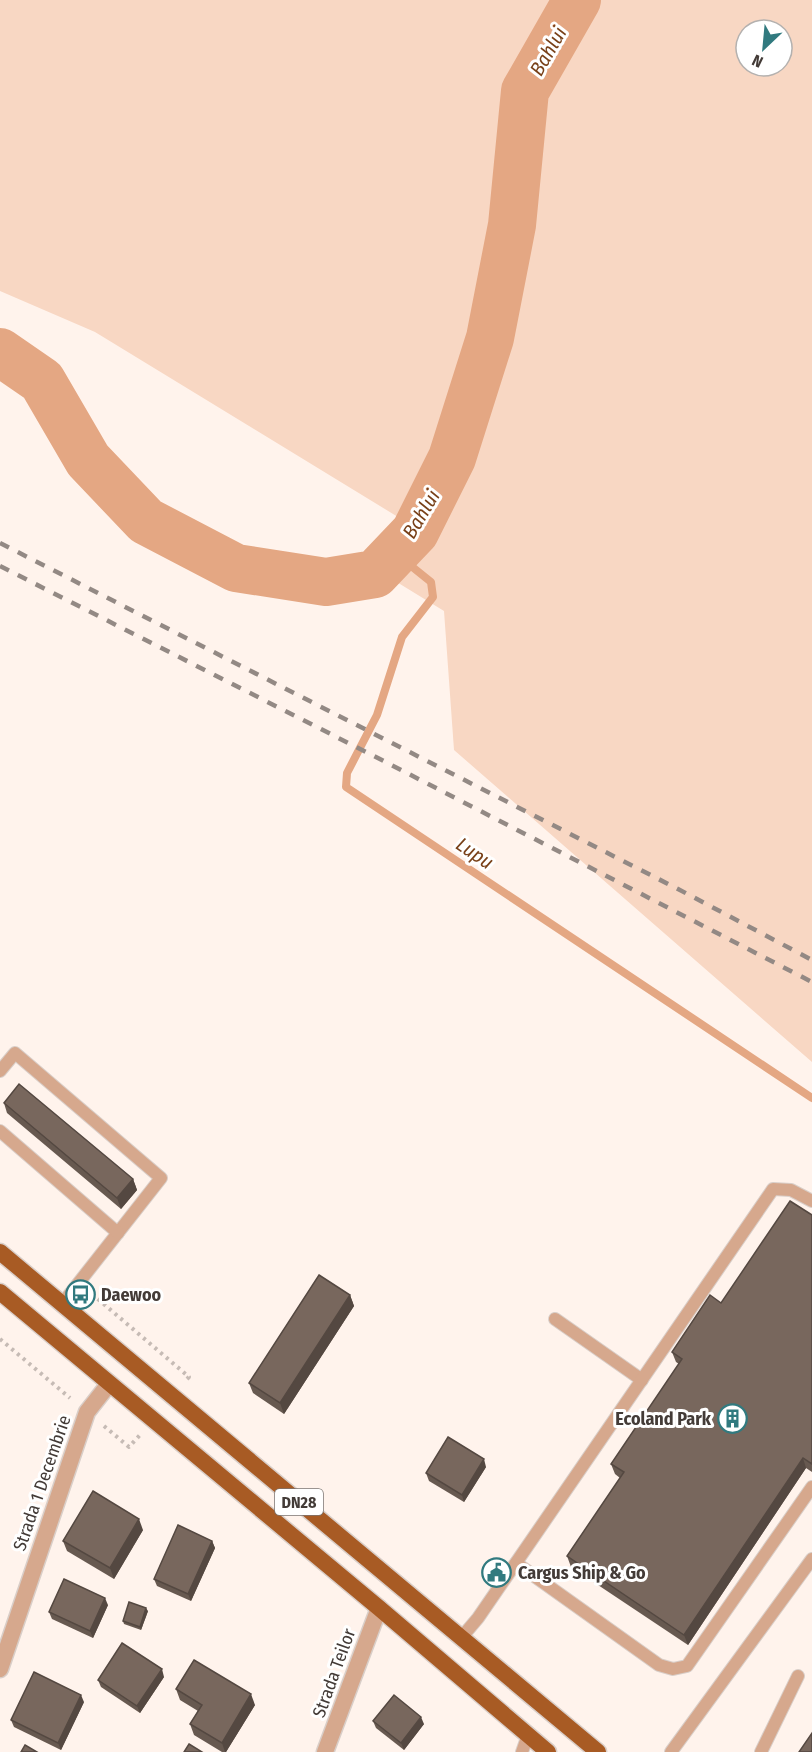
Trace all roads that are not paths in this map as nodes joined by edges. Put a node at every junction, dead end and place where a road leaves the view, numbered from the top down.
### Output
1 (0, 1071) edge
2 (0, 1131) edge
3 (812, 1201) edge
4 (118, 1233) junction
5 (0, 1252) edge
6 (0, 1292) edge
7 (62, 1304) junction
8 (555, 1319) dead end
9 (642, 1380) junction
10 (109, 1384) junction
11 (812, 1487) edge
12 (812, 1559) edge
13 (516, 1563) junction
14 (379, 1608) junction
15 (461, 1638) junction
16 (0, 1669) edge
17 (798, 1676) dead end
18 (528, 1735) junction
19 (325, 1752) edge
20 (522, 1752) edge
21 (549, 1752) edge
22 (598, 1752) edge
23 (671, 1752) edge
24 (761, 1752) edge

1 - 4 lane
2 - 4 lane
3 - 9 lane
4 - 7 lane
5 - 7 highway, DN28
6 - 10 highway, DN28
7 - 15 highway, DN28
8 - 9 lane
9 - 13 lane
10 - 14 highway, DN28
10 - 16 street, Strada 1 Decembrie
11 - 13 lane
12 - 23 lane
13 - 15 lane
14 - 18 highway, DN28
14 - 19 street, Strada Teilor
15 - 22 highway, DN28
17 - 24 lane
18 - 20 lane
18 - 21 highway, DN28

